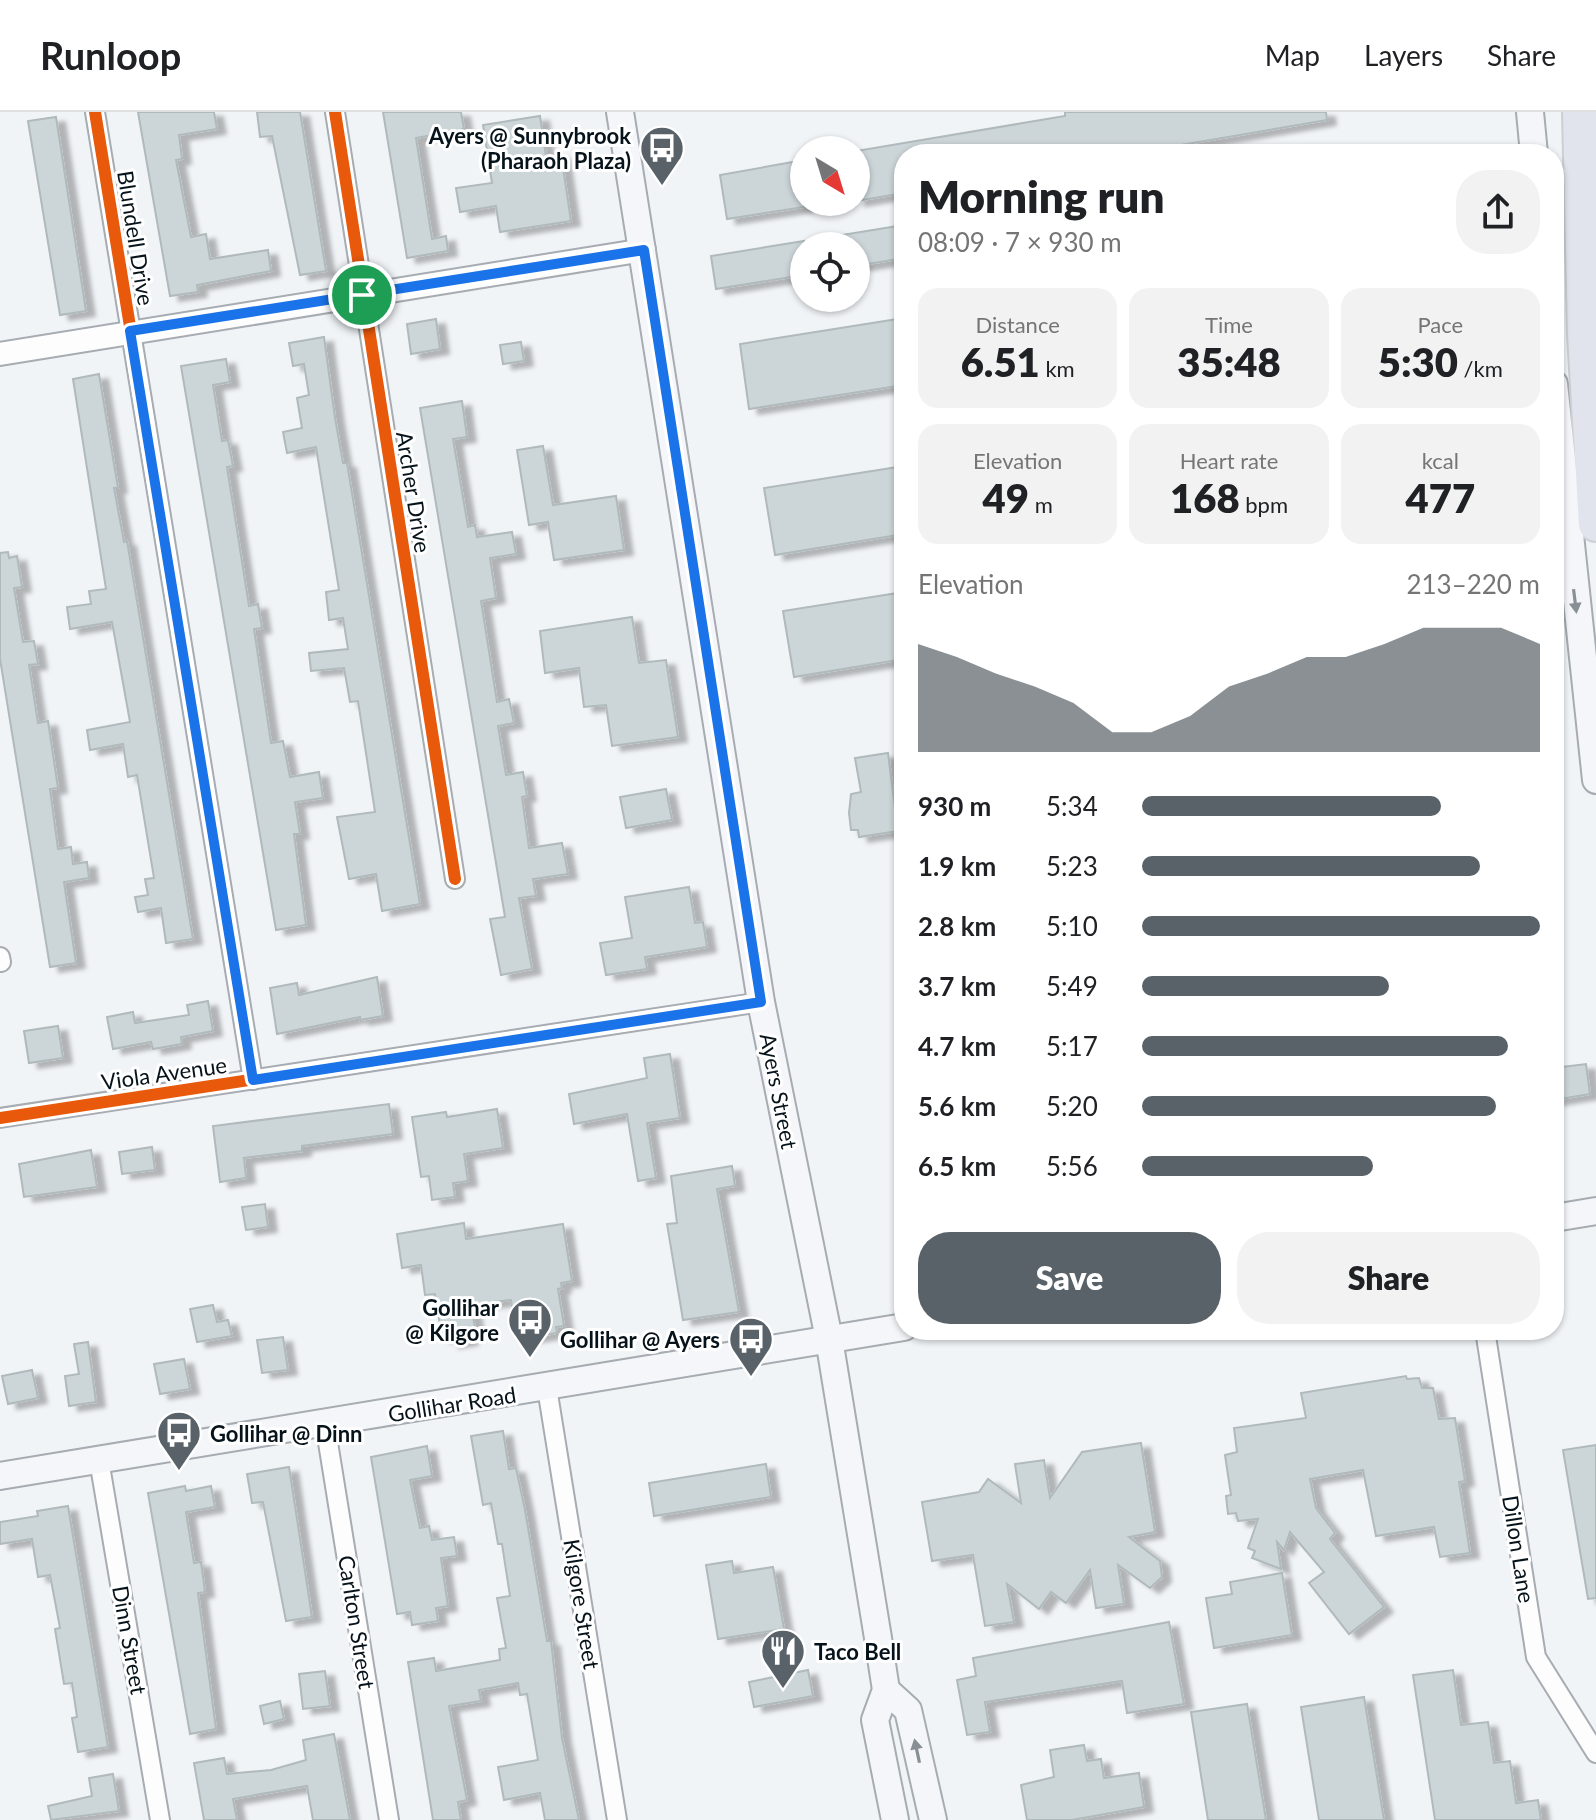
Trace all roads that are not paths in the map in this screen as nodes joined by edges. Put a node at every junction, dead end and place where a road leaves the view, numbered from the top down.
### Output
1 (95, 112) edge
2 (335, 112) edge
3 (620, 112) edge
4 (1530, 112) edge
5 (1580, 112) edge
6 (1533, 144) edge
7 (1596, 202) edge
8 (644, 250) junction
9 (362, 295) junction
10 (130, 331) junction
11 (0, 354) edge
12 (1564, 478) edge
13 (1596, 524) edge
14 (1596, 780) edge
15 (455, 879) dead end
16 (761, 1002) junction
17 (253, 1080) junction
18 (0, 1118) edge
19 (1596, 1211) edge
20 (1564, 1216) edge
21 (894, 1329) edge
22 (829, 1339) junction
23 (1487, 1340) edge
24 (547, 1388) junction
25 (325, 1424) junction
26 (99, 1460) junction
27 (0, 1476) edge
28 (886, 1690) junction
29 (1596, 1753) edge
30 (160, 1820) edge
31 (389, 1820) edge
32 (617, 1820) edge
33 (897, 1820) edge
34 (933, 1820) edge

1 - 10 street, Blundell Drive
2 - 9 street, Archer Drive
3 - 8 main road, Ayers Street
4 - 6 main road
5 - 7 highway
5 - 13 highway
8 - 9 street
8 - 16 main road, Ayers Street
9 - 10 street
9 - 15 street, Archer Drive
10 - 11 street
10 - 17 street, Blundell Drive
12 -> 14 main road
16 - 17 street, Viola Avenue
16 - 22 main road, Ayers Street
17 - 18 street, Viola Avenue
19 - 20 main road
21 - 22 main road, Gollihar Road
22 - 24 main road, Gollihar Road
22 - 28 main road, Ayers Street
23 - 29 street, Dillon Lane
24 - 25 main road, Gollihar Road
24 - 32 street, Kilgore Street
25 - 26 main road, Gollihar Road
25 - 31 street, Carlton Street
26 - 27 main road, Gollihar Road
26 - 30 street, Dinn Street
28 - 33 main road, Ayers Street
34 -> 28 main road, Ayers Street

